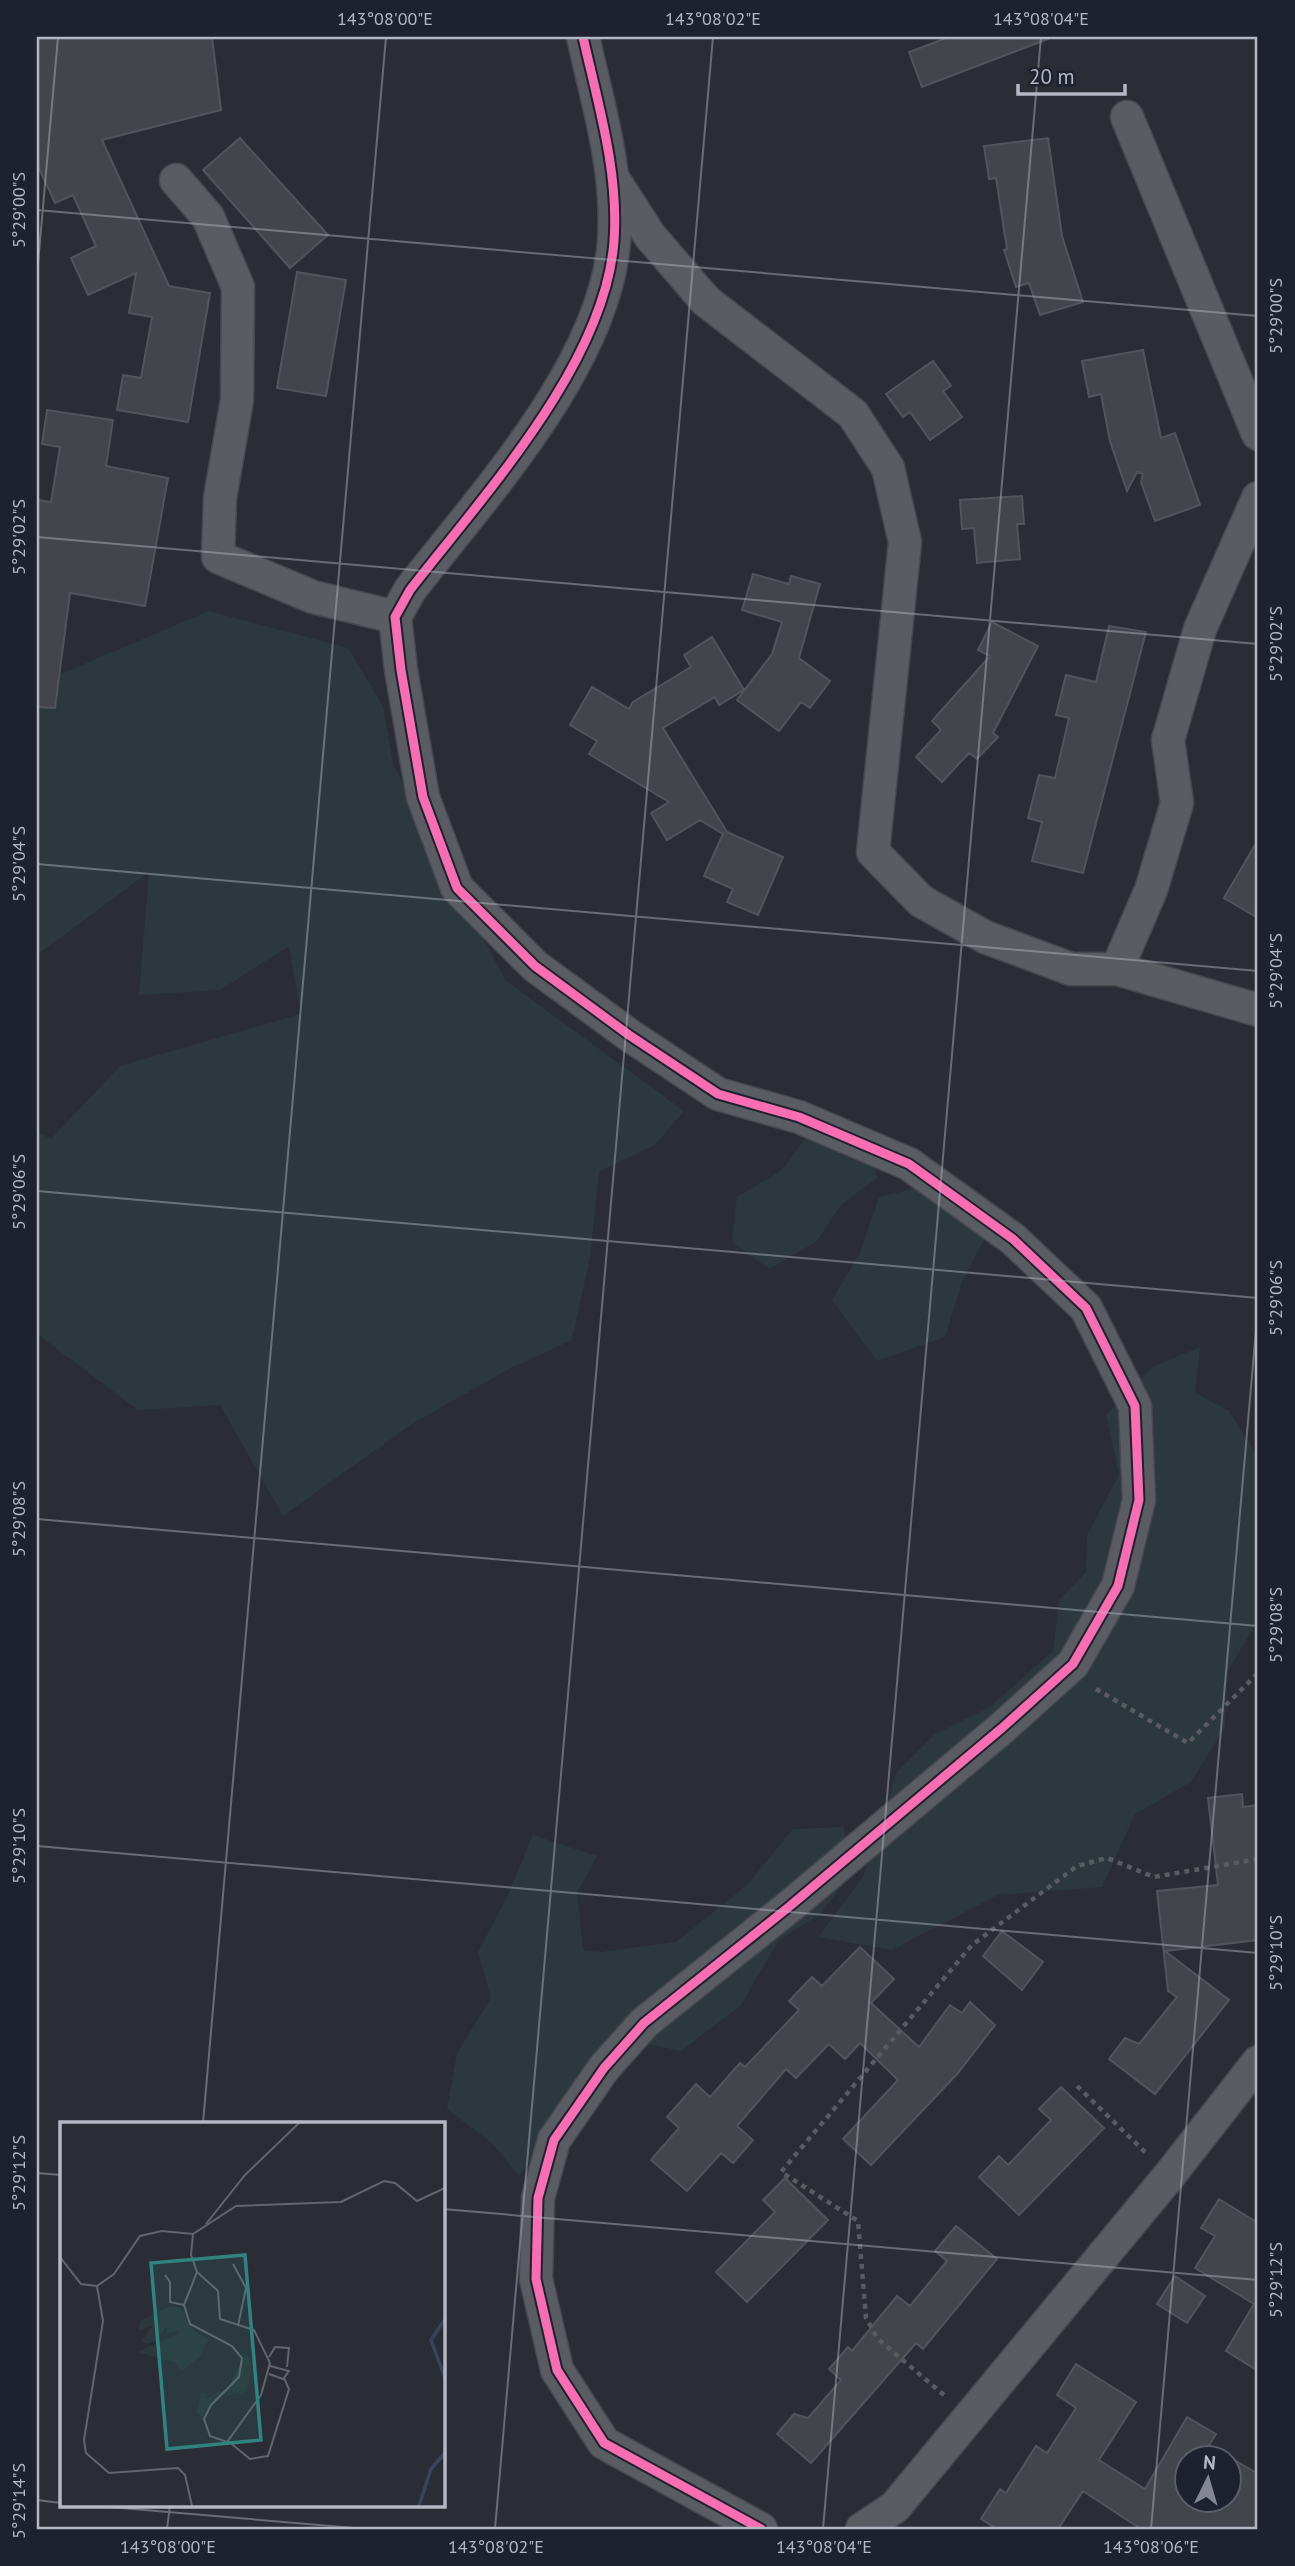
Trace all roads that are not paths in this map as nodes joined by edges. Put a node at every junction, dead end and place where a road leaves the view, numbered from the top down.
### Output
1 (583, 37) edge
2 (1127, 117) dead end
3 (176, 180) dead end
4 (614, 180) junction
5 (1258, 434) edge
6 (1258, 498) edge
7 (395, 617) junction
8 (1117, 969) junction
9 (1258, 1010) edge
10 (1258, 2062) edge
11 (761, 2529) edge
12 (862, 2529) edge

1 - 4 street
2 - 5 street
3 - 7 street
4 - 7 street
4 - 8 street
6 - 8 street
7 - 11 street
8 - 9 street
10 - 12 street

